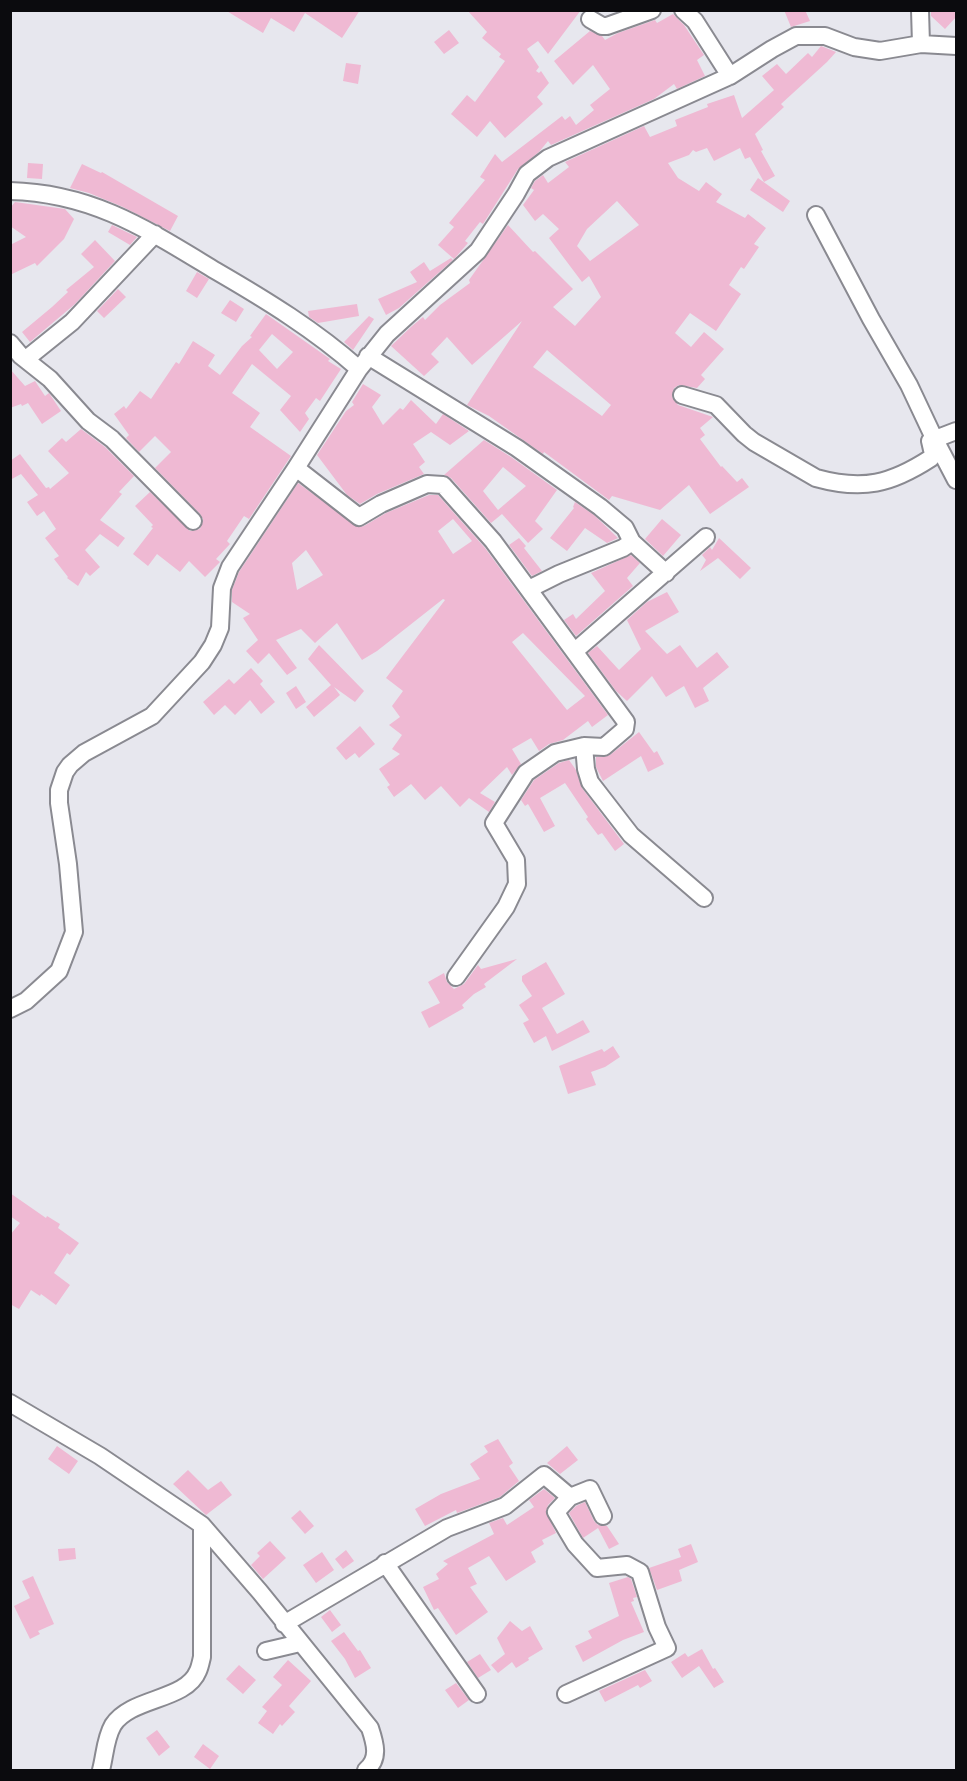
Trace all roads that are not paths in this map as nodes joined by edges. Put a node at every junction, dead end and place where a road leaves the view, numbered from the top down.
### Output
1 (652, 10) edge
2 (683, 10) edge
3 (920, 10) edge
4 (590, 19) dead end
5 (921, 44) junction
6 (957, 46) edge
7 (730, 76) junction
8 (10, 191) edge
9 (816, 215) dead end
10 (155, 234) junction
11 (10, 343) edge
12 (26, 359) junction
13 (364, 363) junction
14 (682, 395) dead end
15 (957, 431) edge
16 (934, 438) junction
17 (296, 468) junction
18 (957, 480) edge
19 (193, 520) dead end
20 (706, 537) dead end
21 (632, 542) junction
22 (666, 573) junction
23 (529, 589) junction
24 (575, 651) junction
25 (584, 746) junction
26 (704, 898) dead end
27 (456, 977) dead end
28 (10, 1009) edge
29 (10, 1403) edge
30 (570, 1497) junction
31 (603, 1516) dead end
32 (202, 1525) junction
33 (385, 1563) junction
34 (284, 1624) junction
35 (300, 1643) junction
36 (266, 1651) dead end
37 (477, 1694) dead end
38 (566, 1694) dead end
39 (101, 1770) edge
40 (366, 1770) edge

1 - 4 street
2 - 7 street
3 - 5 street
5 - 6 street
5 - 7 street
7 - 13 street
8 - 10 street
9 - 16 street
10 - 12 street
10 - 13 street
11 - 12 street
12 - 19 street
13 - 17 street
13 - 21 street
14 - 16 street
15 - 16 street
16 - 18 street
17 - 23 street
17 - 28 street
20 - 22 street
21 - 22 street
21 - 23 street
22 - 24 street
23 - 24 street
24 - 25 street
25 - 26 street
25 - 27 street
29 - 32 street
30 - 31 street
30 - 33 street
30 - 38 street
32 - 34 street
32 - 39 street
33 - 34 street
33 - 37 street
34 - 35 street
35 - 36 street
35 - 40 street

